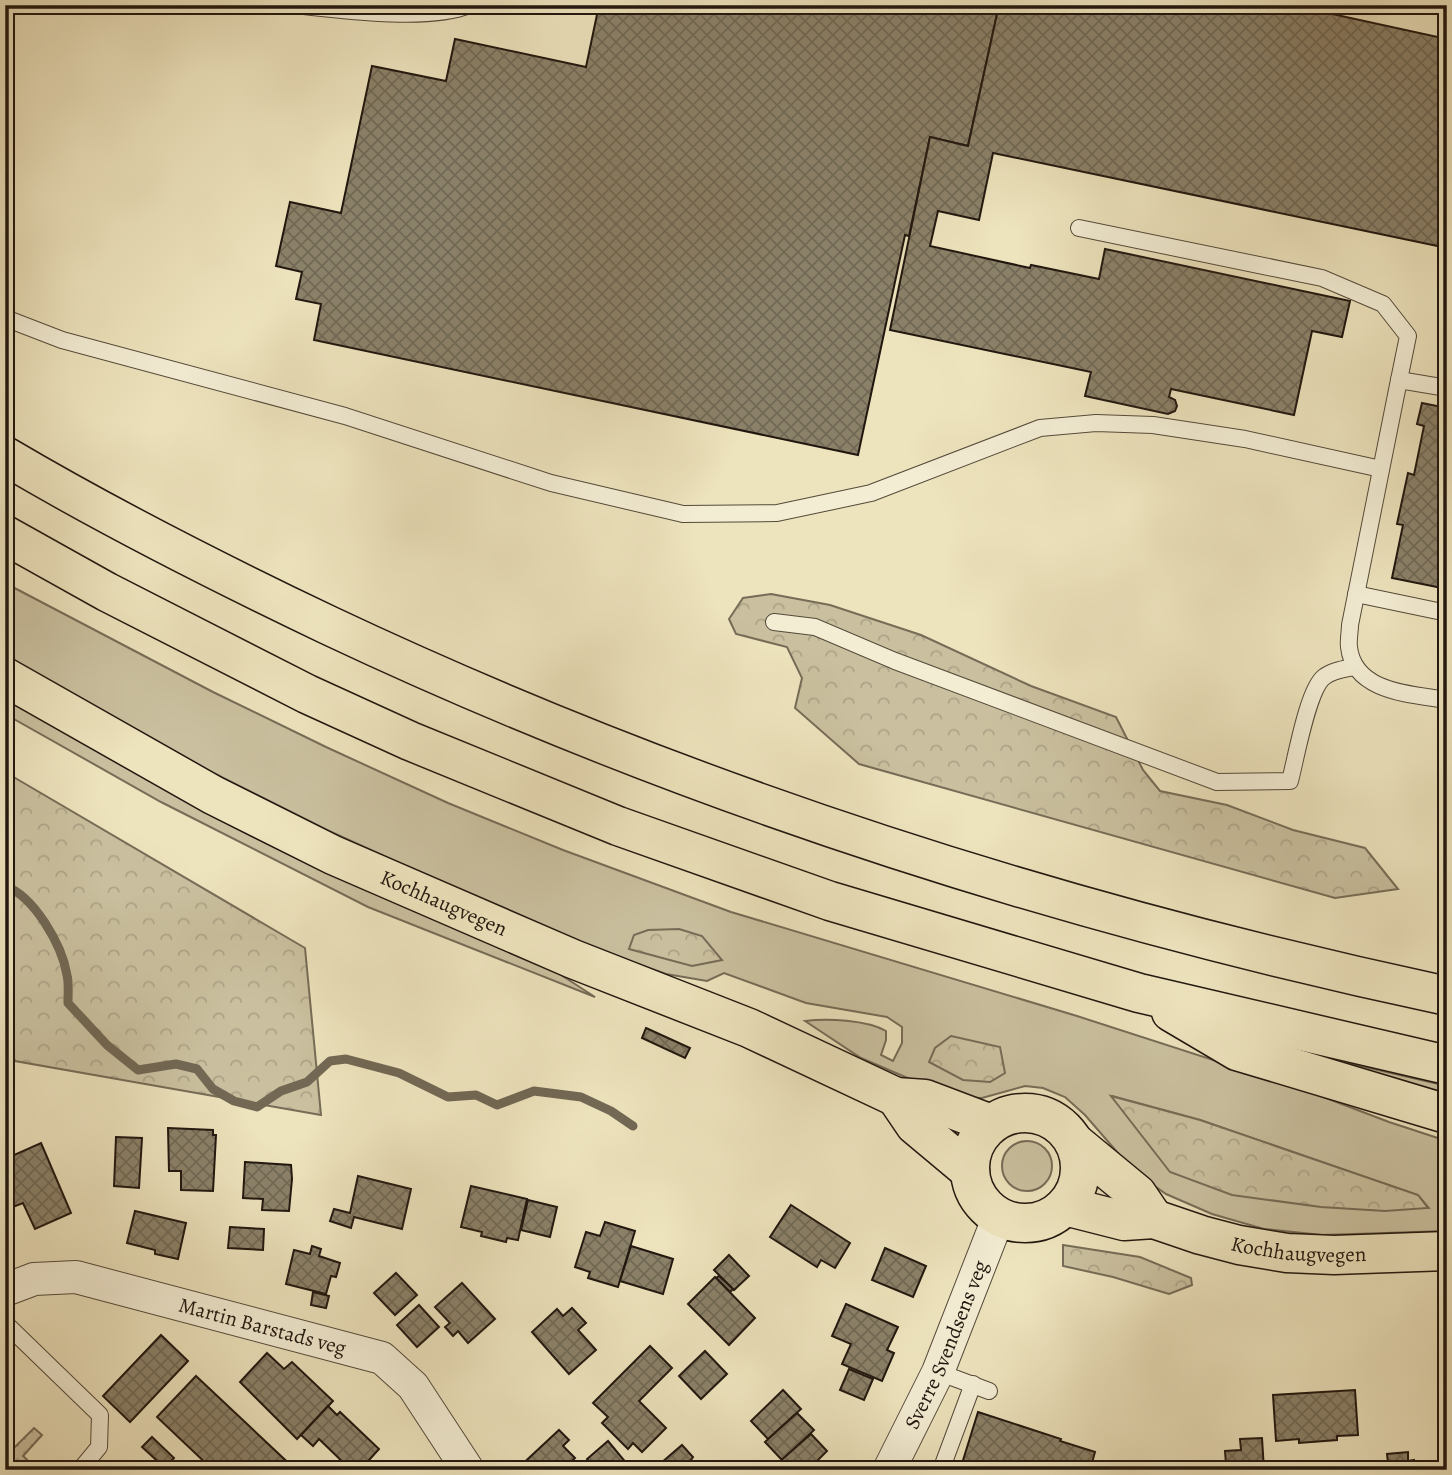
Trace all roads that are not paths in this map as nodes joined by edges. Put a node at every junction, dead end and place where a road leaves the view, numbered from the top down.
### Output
1 (295, 5) edge
2 (469, 5) edge
3 (1080, 228) dead end
4 (5, 317) edge
5 (1399, 380) junction
6 (1447, 388) edge
7 (5, 456) edge
8 (1381, 469) junction
9 (5, 535) edge
10 (1356, 594) junction
11 (1447, 613) edge
12 (774, 622) dead end
13 (1355, 667) junction
14 (5, 677) edge
15 (1447, 700) edge
16 (1447, 977) edge
17 (1379, 982) junction
18 (1139, 993) junction
19 (1447, 996) edge
20 (1447, 1065) edge
21 (895, 1097) junction
22 (1447, 1114) edge
23 (991, 1124) junction
24 (1074, 1142) junction
25 (970, 1171) junction
26 (1065, 1206) junction
27 (999, 1216) junction
28 (1154, 1219) junction
29 (1447, 1251) edge
30 (5, 1290) edge
31 (5, 1323) edge
32 (938, 1372) junction
33 (973, 1384) junction
34 (989, 1391) dead end
35 (80, 1470) edge
36 (468, 1470) edge
37 (889, 1470) edge
38 (941, 1470) edge

1 - 2 lane
3 - 5 lane
4 - 8 lane
5 - 6 lane
5 - 8 lane
7 - 17 main road
8 - 10 lane
9 - 18 main road
10 - 11 lane
10 - 13 lane
12 - 13 lane
13 - 15 lane
14 - 21 main road, Kochhaugvegen
16 - 17 main road
17 - 19 main road
18 - 20 main road
18 - 22 main road
21 - 23 main road, Kochhaugvegen
21 - 25 main road, Kochhaugvegen
23 - 24 main road
23 - 25 main road
24 - 26 main road
24 - 28 main road
25 - 27 main road
26 - 27 main road
26 - 28 main road, Kochhaugvegen
27 - 32 street, Sverre Svendsens veg
28 - 29 main road, Kochhaugvegen
30 - 36 street, Martin Barstads veg
31 - 35 lane
32 - 33 lane
32 - 37 street, Sverre Svendsens veg
33 - 34 lane
33 - 38 lane

